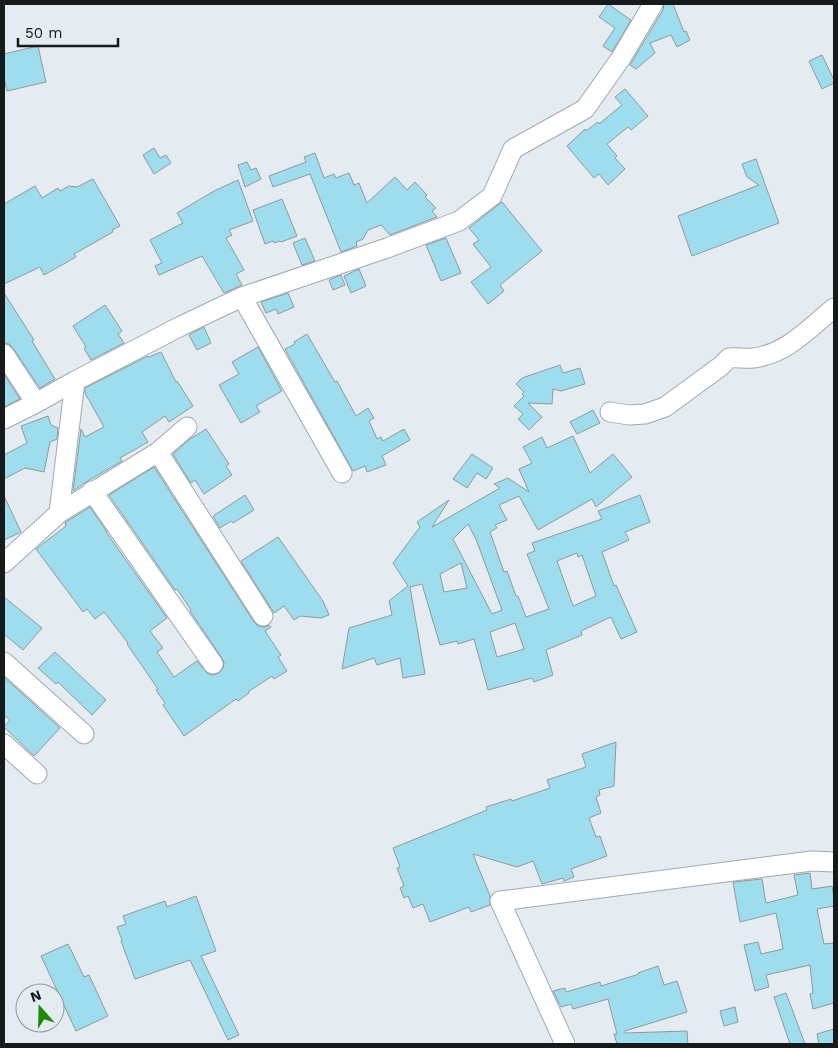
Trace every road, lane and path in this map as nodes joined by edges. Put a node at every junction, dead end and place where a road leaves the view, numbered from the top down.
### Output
1 (653, 4) edge
2 (242, 297) junction
3 (834, 308) edge
4 (4, 354) edge
5 (75, 381) junction
6 (36, 403) junction
7 (610, 412) dead end
8 (4, 419) edge
9 (187, 427) dead end
10 (158, 452) junction
11 (342, 473) dead end
12 (92, 491) junction
13 (59, 513) junction
14 (4, 563) edge
15 (263, 616) dead end
16 (4, 662) edge
17 (213, 664) dead end
18 (84, 734) dead end
19 (4, 744) edge
20 (38, 774) dead end
21 (834, 862) edge
22 (565, 1044) edge

1 - 2 street
2 - 5 street
2 - 11 street
3 - 7 street
4 - 6 street
5 - 6 street
5 - 13 street
6 - 8 street
9 - 10 street
10 - 12 street
10 - 15 street
12 - 13 street
12 - 17 street
13 - 14 street
16 - 18 street
19 - 20 street
21 - 22 street

